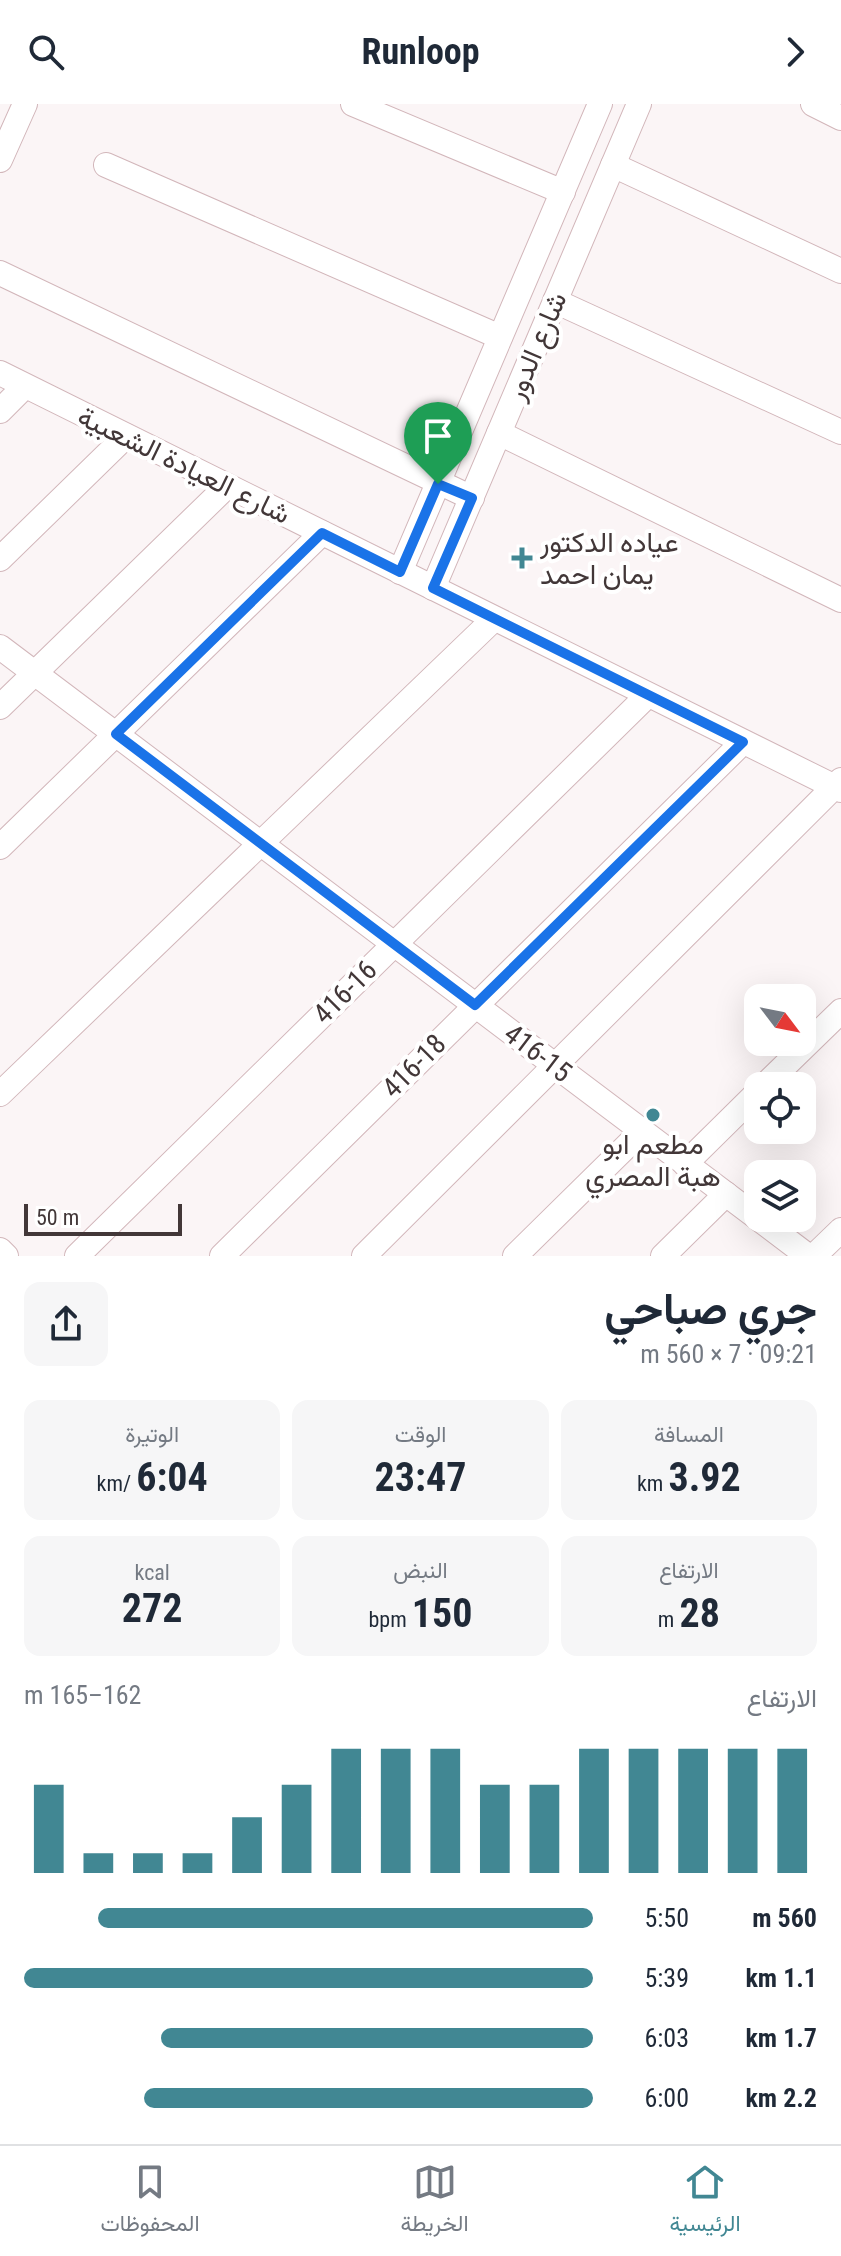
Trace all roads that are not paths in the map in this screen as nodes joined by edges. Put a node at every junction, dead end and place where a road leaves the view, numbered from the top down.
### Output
1 (25, 104) edge
2 (353, 104) edge
3 (600, 104) edge
4 (639, 104) edge
5 (813, 104) edge
6 (841, 118) edge
7 (0, 160) edge
8 (106, 165) dead end
9 (613, 165) junction
10 (563, 192) junction
11 (841, 271) edge
12 (0, 273) edge
13 (555, 301) junction
14 (500, 337) junction
15 (0, 373) edge
16 (25, 386) junction
17 (0, 411) edge
18 (841, 432) edge
19 (499, 433) junction
20 (126, 436) junction
21 (438, 484) junction
22 (227, 486) junction
23 (472, 498) junction
24 (322, 533) junction
25 (0, 559) edge
26 (400, 572) junction
27 (433, 588) junction
28 (841, 600) edge
29 (494, 619) junction
30 (0, 647) edge
31 (35, 673) junction
32 (648, 695) junction
33 (0, 707) edge
34 (116, 734) junction
35 (743, 742) junction
36 (840, 786) edge
37 (261, 843) junction
38 (0, 847) edge
39 (394, 944) junction
40 (475, 1005) junction
41 (841, 1011) edge
42 (555, 1066) junction
43 (778, 1072) edge
44 (0, 1094) edge
45 (744, 1106) edge
46 (642, 1131) junction
47 (685, 1164) junction
48 (726, 1194) junction
49 (841, 1230) edge
50 (0, 1250) edge
51 (6, 1256) edge
52 (77, 1256) edge
53 (222, 1256) edge
54 (364, 1256) edge
55 (515, 1256) edge
56 (663, 1256) edge
57 (808, 1256) edge
58 (814, 1256) edge

1 - 7 street
2 - 10 street
3 - 10 street, شارع الدور
4 - 9 street, شارع الدور
5 - 6 street
8 - 14 street
9 - 11 street
9 - 13 street, شارع الدور
10 - 14 street, شارع الدور
12 - 21 street
13 - 18 street
13 - 19 street, شارع الدور
14 - 21 street, شارع الدور
15 - 16 street, شارع العيادة الشعبية
16 - 17 street
16 - 20 street, شارع العيادة الشعبية
19 - 23 street, شارع الدور
19 - 28 street
20 - 22 street, شارع العيادة الشعبية
20 - 25 street
21 - 23 street
21 - 26 street, شارع الدور
22 - 24 street, شارع العيادة الشعبية
22 - 31 street
23 - 27 street, شارع الدور
24 - 26 street, شارع العيادة الشعبية
24 - 34 street
26 - 27 street, شارع العيادة الشعبية
27 - 29 street, شارع العيادة الشعبية
29 - 32 street, شارع العيادة الشعبية
29 - 37 street
30 - 31 street, 416-15
31 - 33 street
31 - 34 street, 416-15
32 - 35 street, شارع العيادة الشعبية
32 - 39 street, 416-16
34 - 37 street, 416-15
34 - 38 street
35 - 36 street, شارع العيادة الشعبية
35 - 40 street, 416-18
36 - 42 street
37 - 39 street, 416-15
37 - 44 street
39 - 40 street, 416-15
39 - 52 street, 416-16
40 - 42 street, 416-15
40 - 53 street, 416-18
41 - 43 street
42 - 46 street, 416-15
42 - 54 street
45 - 47 street
46 - 47 street, 416-15
46 - 55 street
47 - 48 street, 416-15
48 - 56 street
48 - 57 street, 416-15
49 - 58 street
50 - 51 street

